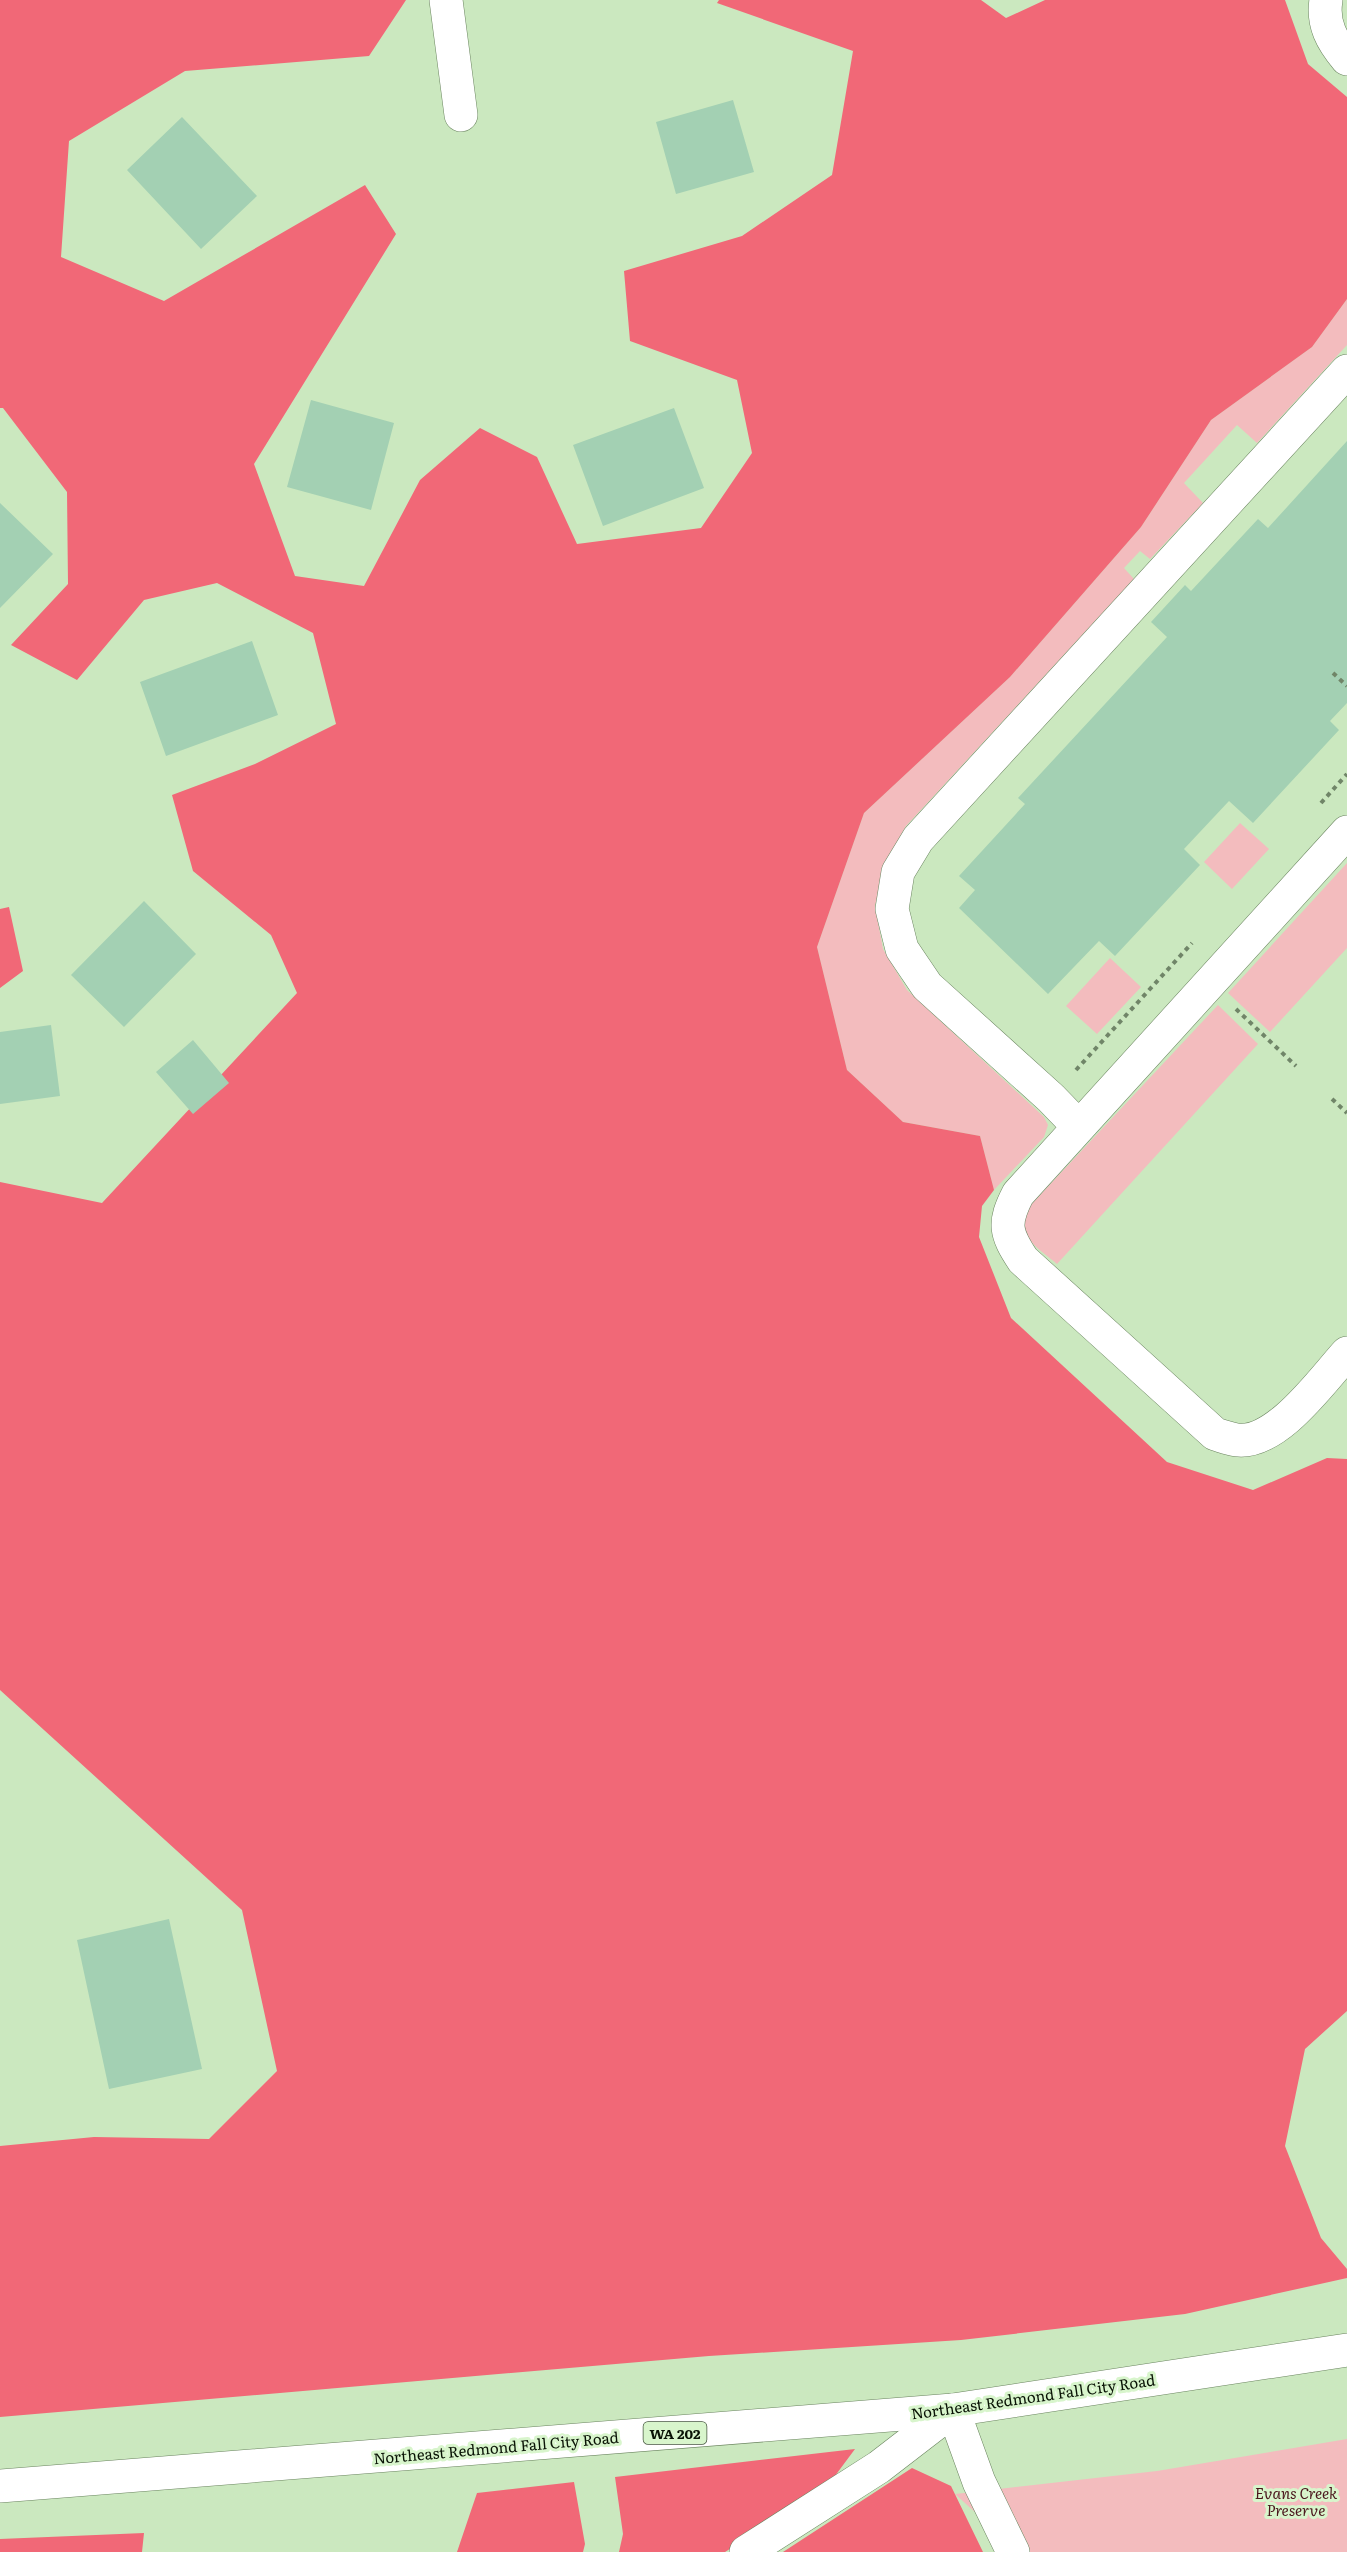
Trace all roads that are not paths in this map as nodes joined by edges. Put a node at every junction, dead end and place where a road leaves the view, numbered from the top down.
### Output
1 (446, 0) edge
2 (1326, 0) edge
3 (1347, 59) edge
4 (461, 115) dead end
5 (1347, 371) edge
6 (1347, 832) edge
7 (1079, 1127) junction
8 (1347, 1353) edge
9 (1347, 2350) edge
10 (953, 2410) junction
11 (0, 2486) edge
12 (746, 2552) edge
13 (1012, 2552) edge

1 - 4 main road
2 - 3 main road
5 - 7 main road
6 - 7 main road
7 - 8 main road
9 - 10 main road, Northeast Redmond Fall City Road / WA 202
10 - 11 main road, Northeast Redmond Fall City Road / WA 202
10 - 12 main road
10 - 13 main road

